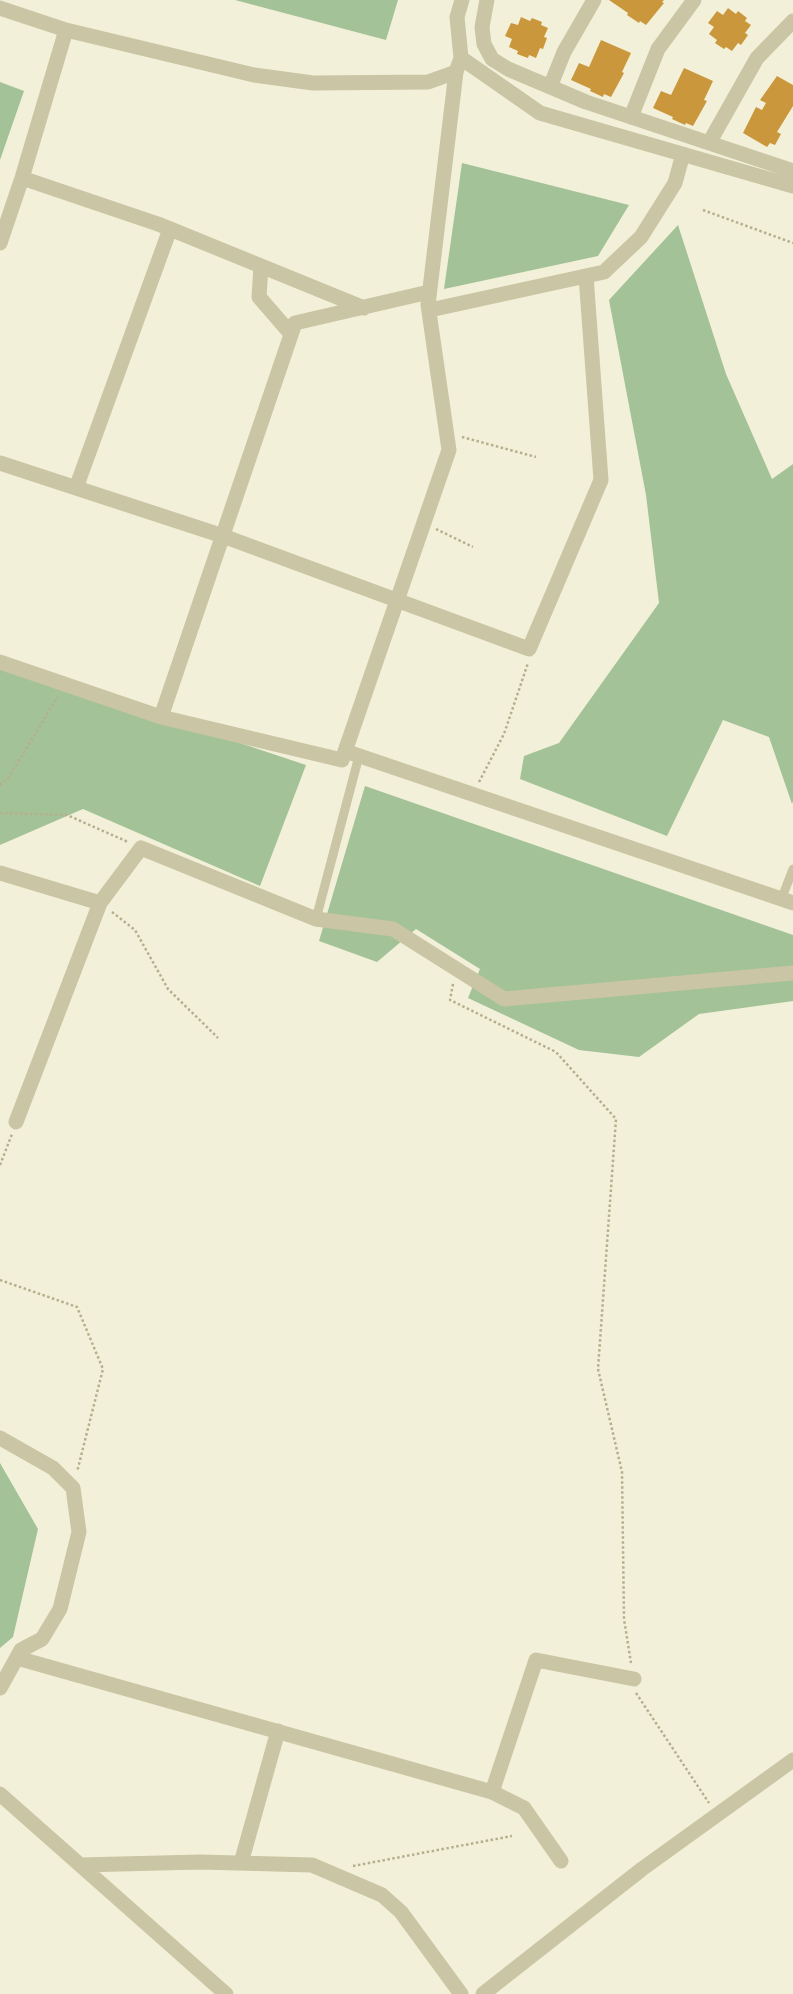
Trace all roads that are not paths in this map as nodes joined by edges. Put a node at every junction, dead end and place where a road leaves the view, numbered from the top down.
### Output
1 (462, 0) edge
2 (487, 0) edge
3 (594, 0) edge
4 (694, 0) edge
5 (0, 8) edge
6 (793, 21) edge
7 (66, 30) junction
8 (461, 58) junction
9 (456, 72) junction
10 (550, 87) junction
11 (632, 117) junction
12 (709, 143) junction
13 (683, 154) junction
14 (792, 169) edge
15 (22, 178) junction
16 (793, 186) edge
17 (170, 229) junction
18 (0, 243) edge
19 (261, 266) junction
20 (586, 276) junction
21 (429, 292) junction
22 (364, 308) junction
23 (430, 310) junction
24 (291, 334) junction
25 (0, 463) edge
26 (76, 488) junction
27 (223, 536) junction
28 (397, 600) junction
29 (0, 662) edge
30 (162, 717) junction
31 (352, 754) junction
32 (793, 869) edge
33 (0, 873) edge
34 (787, 901) edge
35 (100, 903) junction
36 (316, 919) junction
37 (793, 973) edge
38 (16, 1122) road end
39 (0, 1438) edge
40 (17, 1658) junction
41 (634, 1679) road end
42 (0, 1688) edge
43 (278, 1731) junction
44 (793, 1760) edge
45 (492, 1792) junction
46 (0, 1794) edge
47 (561, 1861) dead end
48 (241, 1863) junction
49 (80, 1865) junction
50 (226, 1994) edge
51 (461, 1994) edge
52 (483, 1994) edge

1 - 8 street
2 - 10 street
3 - 10 street
4 - 11 street
5 - 7 street
6 - 12 street
7 - 9 street
7 - 15 street
8 - 9 street
8 - 13 street
9 - 21 street
10 - 11 street
11 - 12 street
12 - 14 street
13 - 16 street
13 - 20 street
15 - 17 street
15 - 18 street
17 - 19 street
17 - 26 street
19 - 22 street
19 - 24 street
20 - 23 street
20 - 28 street
21 - 22 street
21 - 23 street
22 - 24 street
23 - 28 street
24 - 27 street
25 - 26 street
26 - 27 street
27 - 28 street
27 - 30 street
28 - 31 street
29 - 30 street
30 - 31 street
31 - 34 street
31 - 36 lane
32 - 34 lane
33 - 35 street
35 - 36 street
35 - 38 street
36 - 37 street
39 - 40 street
40 - 42 street
40 - 43 street
41 - 45 street
43 - 45 street
43 - 48 street
44 - 52 street
45 - 47 street
46 - 49 street
48 - 49 street
48 - 51 street
49 - 50 street

